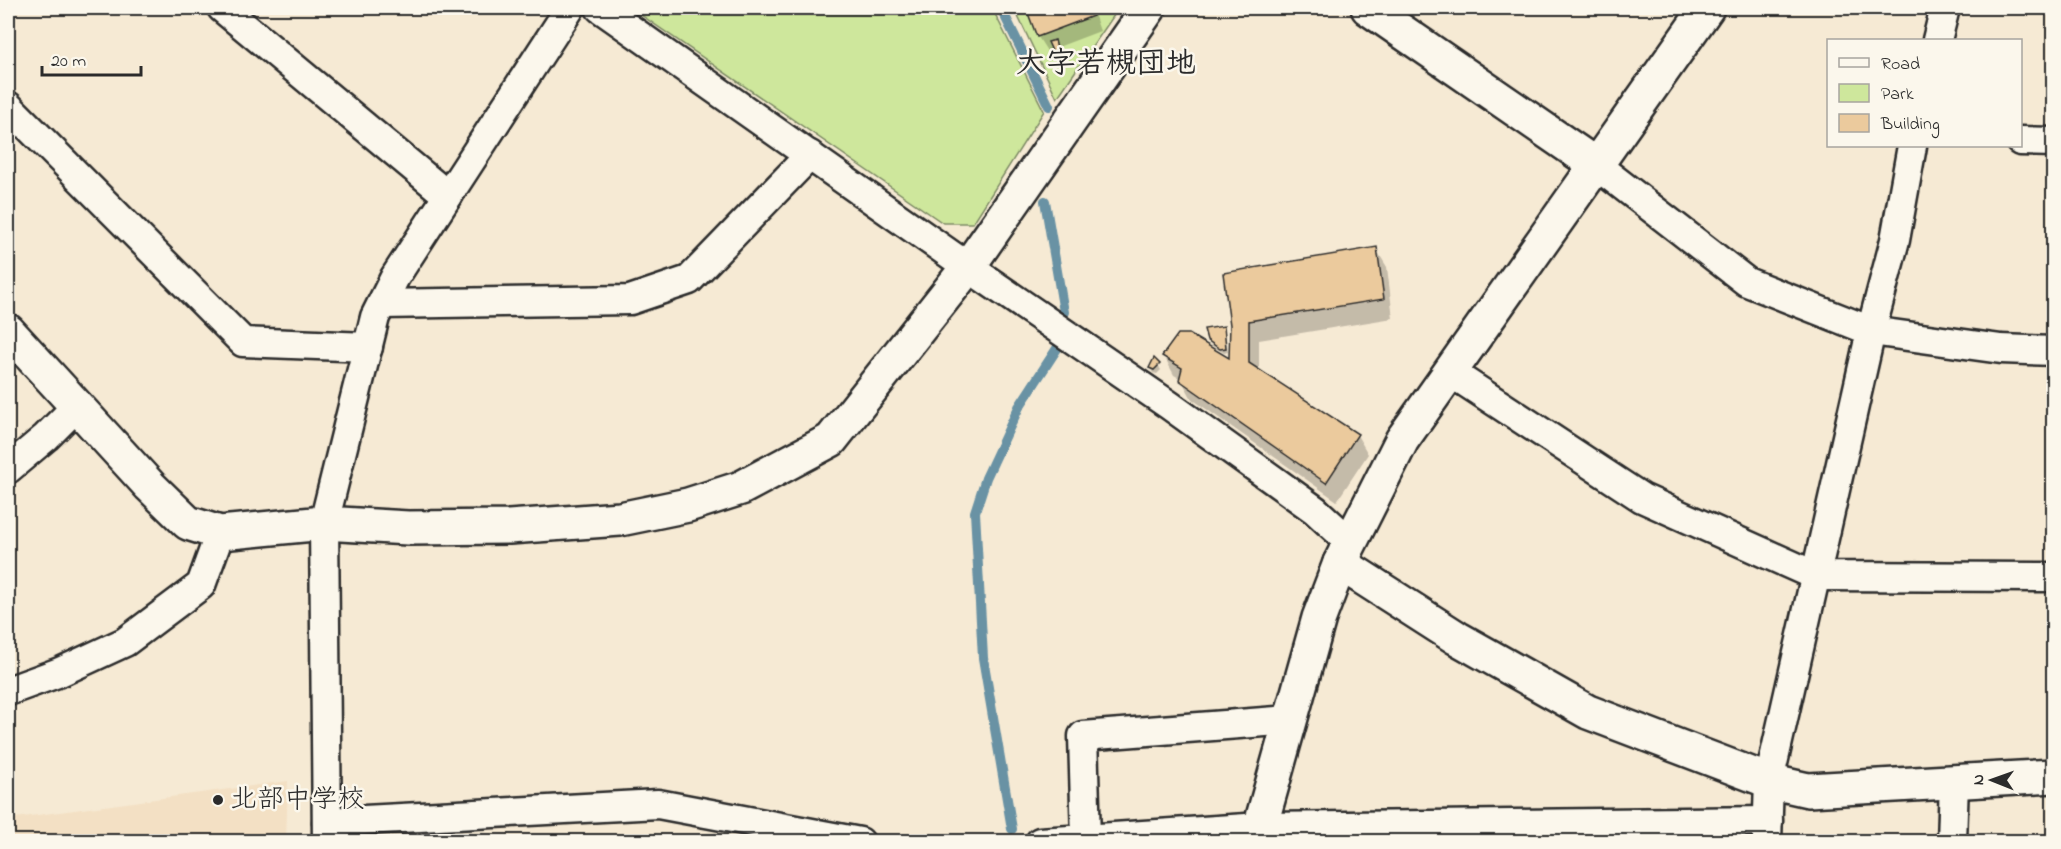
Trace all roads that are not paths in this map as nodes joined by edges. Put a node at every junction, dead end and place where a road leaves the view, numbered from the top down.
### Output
1 (222, 8) edge
2 (570, 8) edge
3 (600, 8) edge
4 (1149, 8) edge
5 (1368, 8) edge
6 (1707, 8) edge
7 (1945, 8) edge
8 (1937, 39) edge
9 (8, 106) edge
10 (2022, 141) edge
11 (2054, 142) edge
12 (1912, 147) edge
13 (810, 155) junction
14 (1596, 165) junction
15 (448, 196) junction
16 (968, 267) junction
17 (382, 304) junction
18 (8, 331) edge
19 (1871, 331) junction
20 (368, 346) junction
21 (2054, 351) edge
22 (1450, 372) junction
23 (77, 406) junction
24 (8, 469) edge
25 (324, 523) junction
26 (220, 533) junction
27 (1346, 553) junction
28 (1816, 576) junction
29 (2054, 577) edge
30 (8, 691) edge
31 (1290, 720) junction
32 (2054, 776) edge
33 (1769, 781) junction
34 (1954, 781) junction
35 (1767, 831) edge
36 (327, 832) edge
37 (1258, 834) edge
38 (1086, 839) junction
39 (860, 842) edge
40 (1040, 842) edge
41 (1952, 842) edge

1 - 15 street
2 - 15 street
3 - 13 street
4 - 16 street
5 - 14 street
6 - 14 street
7 - 8 street
9 - 20 street
10 - 11 street
12 - 19 street
13 - 16 street
13 - 17 street
14 - 19 street
14 - 22 street
15 - 17 street
16 - 25 street
16 - 27 street
17 - 20 street
18 - 23 street
19 - 21 street
19 - 28 street
20 - 25 street
22 - 27 street
22 - 28 street
23 - 24 street
23 - 26 street
25 - 26 street
25 - 36 street
26 - 30 street
27 - 31 street
27 - 33 street
28 - 29 street
28 - 33 street
31 - 37 street
31 - 38 street
32 - 34 street
33 - 34 street
33 - 35 street
34 - 41 street
35 - 37 street
36 - 39 street
37 - 38 street
38 - 40 street

